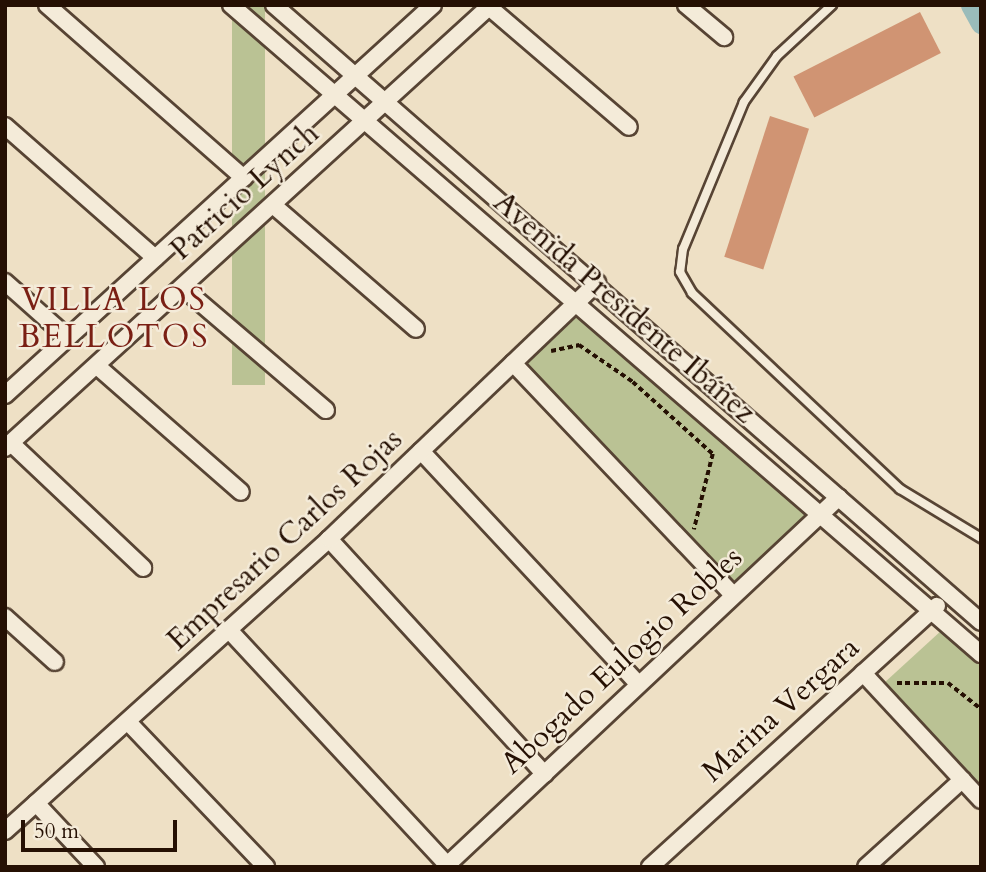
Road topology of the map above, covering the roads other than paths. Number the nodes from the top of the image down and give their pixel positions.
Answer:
1 (47, 5) edge
2 (231, 5) edge
3 (274, 5) edge
4 (433, 5) edge
5 (687, 5) edge
6 (832, 5) edge
7 (490, 6) edge
8 (724, 37) dead end
9 (355, 76) junction
10 (334, 96) junction
11 (385, 103) junction
12 (364, 122) junction
13 (5, 126) edge
14 (629, 128) dead end
15 (244, 178) junction
16 (273, 205) junction
17 (155, 258) junction
18 (5, 282) edge
19 (597, 283) junction
20 (183, 288) junction
21 (576, 303) junction
22 (416, 329) dead end
23 (68, 338) junction
24 (516, 365) junction
25 (97, 366) junction
26 (5, 395) edge
27 (326, 410) dead end
28 (8, 445) edge
29 (421, 451) junction
30 (241, 492) dead end
31 (839, 497) junction
32 (819, 514) junction
33 (981, 538) edge
34 (329, 539) junction
35 (143, 568) dead end
36 (950, 594) junction
37 (733, 595) junction
38 (931, 611) junction
39 (5, 617) edge
40 (981, 622) edge
41 (229, 630) junction
42 (981, 654) edge
43 (55, 662) dead end
44 (863, 673) junction
45 (638, 684) junction
46 (129, 723) junction
47 (544, 774) junction
48 (962, 780) junction
49 (981, 800) edge
50 (36, 803) junction
51 (5, 831) edge
52 (446, 866) edge
53 (96, 867) edge
54 (266, 867) edge
55 (650, 867) edge
56 (866, 867) edge

1 - 15 street
2 - 10 street, Avenida Presidente Ibáñez
3 - 9 street, Avenida Presidente Ibáñez
4 - 9 street, Patricio Lynch
5 - 8 street
6 - 33 lane
7 - 11 street, Patricio Lynch
7 - 14 street
9 - 10 street, Patricio Lynch
9 - 11 street, Avenida Presidente Ibáñez
10 - 12 street, Avenida Presidente Ibáñez
10 - 15 street, Patricio Lynch
11 - 12 street, Patricio Lynch
11 - 19 street, Avenida Presidente Ibáñez
12 - 16 street, Patricio Lynch
12 - 21 street, Avenida Presidente Ibáñez
13 - 17 street
15 - 17 street, Patricio Lynch
16 - 20 street, Patricio Lynch
16 - 22 street
17 - 23 street, Patricio Lynch
18 - 23 street
19 - 21 street, Empresario Carlos Rojas
19 - 31 street, Avenida Presidente Ibáñez
20 - 25 street, Patricio Lynch
20 - 27 street
21 - 24 street, Empresario Carlos Rojas
21 - 32 street, Avenida Presidente Ibáñez
23 - 26 street, Patricio Lynch
24 - 29 street, Empresario Carlos Rojas
24 - 37 street
25 - 28 street, Patricio Lynch
25 - 30 street
28 - 35 street
29 - 34 street, Empresario Carlos Rojas
29 - 45 street
31 - 32 street, Abogado Eulogio Robles
31 - 36 street, Avenida Presidente Ibáñez
32 - 37 street, Abogado Eulogio Robles
32 - 38 street, Avenida Presidente Ibáñez
34 - 41 street, Empresario Carlos Rojas
34 - 47 street
36 - 38 street, Marina Vergara
36 - 40 street, Avenida Presidente Ibáñez
37 - 45 street, Abogado Eulogio Robles
38 - 42 street, Avenida Presidente Ibáñez
38 - 44 street, Marina Vergara
39 - 43 street
41 - 46 street, Empresario Carlos Rojas
41 - 52 street
44 - 48 street
44 - 55 street, Marina Vergara
45 - 47 street, Abogado Eulogio Robles
46 - 50 street, Empresario Carlos Rojas
46 - 54 street
47 - 52 street, Abogado Eulogio Robles
48 - 49 street
48 - 56 street
50 - 51 street, Empresario Carlos Rojas
50 - 53 street

